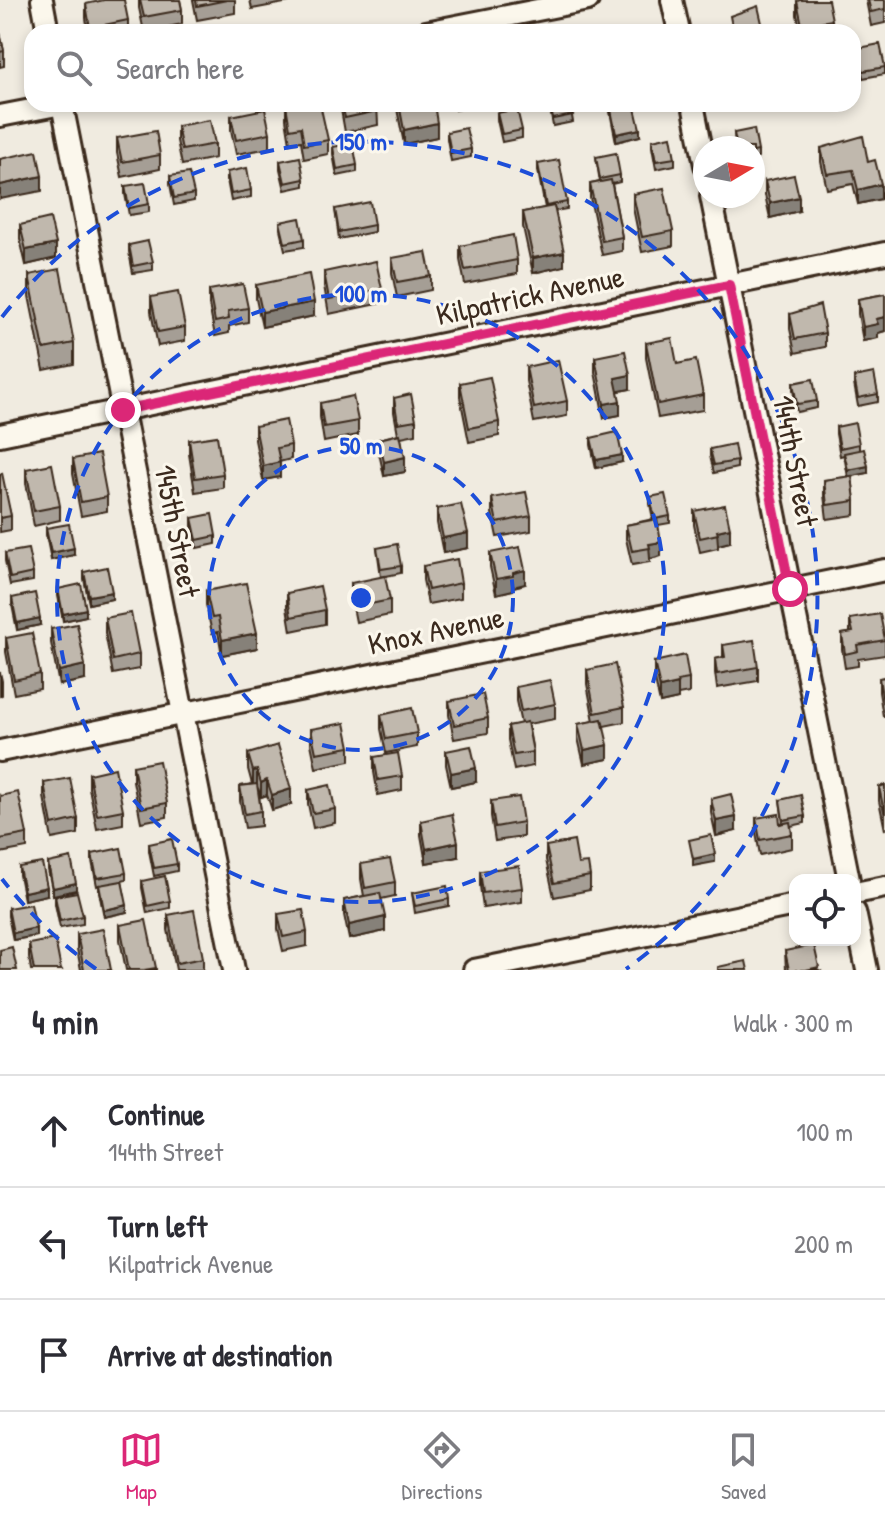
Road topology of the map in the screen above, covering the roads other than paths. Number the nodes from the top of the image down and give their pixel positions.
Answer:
1 (42, 0) edge
2 (588, 0) edge
3 (672, 0) edge
4 (46, 24) edge
5 (466, 24) edge
6 (677, 24) edge
7 (24, 111) edge
8 (64, 112) edge
9 (695, 112) edge
10 (0, 116) edge
11 (699, 136) edge
12 (713, 208) edge
13 (885, 253) edge
14 (729, 285) junction
15 (123, 410) junction
16 (0, 435) edge
17 (885, 570) edge
18 (790, 589) junction
19 (183, 714) junction
20 (0, 751) edge
21 (848, 874) edge
22 (885, 887) edge
23 (861, 892) edge
24 (789, 906) edge
25 (861, 941) edge
26 (234, 970) edge
27 (474, 970) edge
28 (867, 970) edge

1 - 4 street
2 - 5 street
3 - 6 street
7 - 10 street
8 - 15 street, 145th Street
9 - 11 street
12 - 14 street, 144th Street
13 - 14 street, Kilpatrick Avenue
14 - 15 street, Kilpatrick Avenue
14 - 18 street, 144th Street
15 - 16 street, Kilpatrick Avenue
15 - 19 street, 145th Street
17 - 18 street, Knox Avenue
18 - 19 street, Knox Avenue
18 - 21 street, 144th Street
19 - 20 street, Knox Avenue
19 - 26 street, 145th Street
22 - 23 street
24 - 27 street
25 - 28 street

